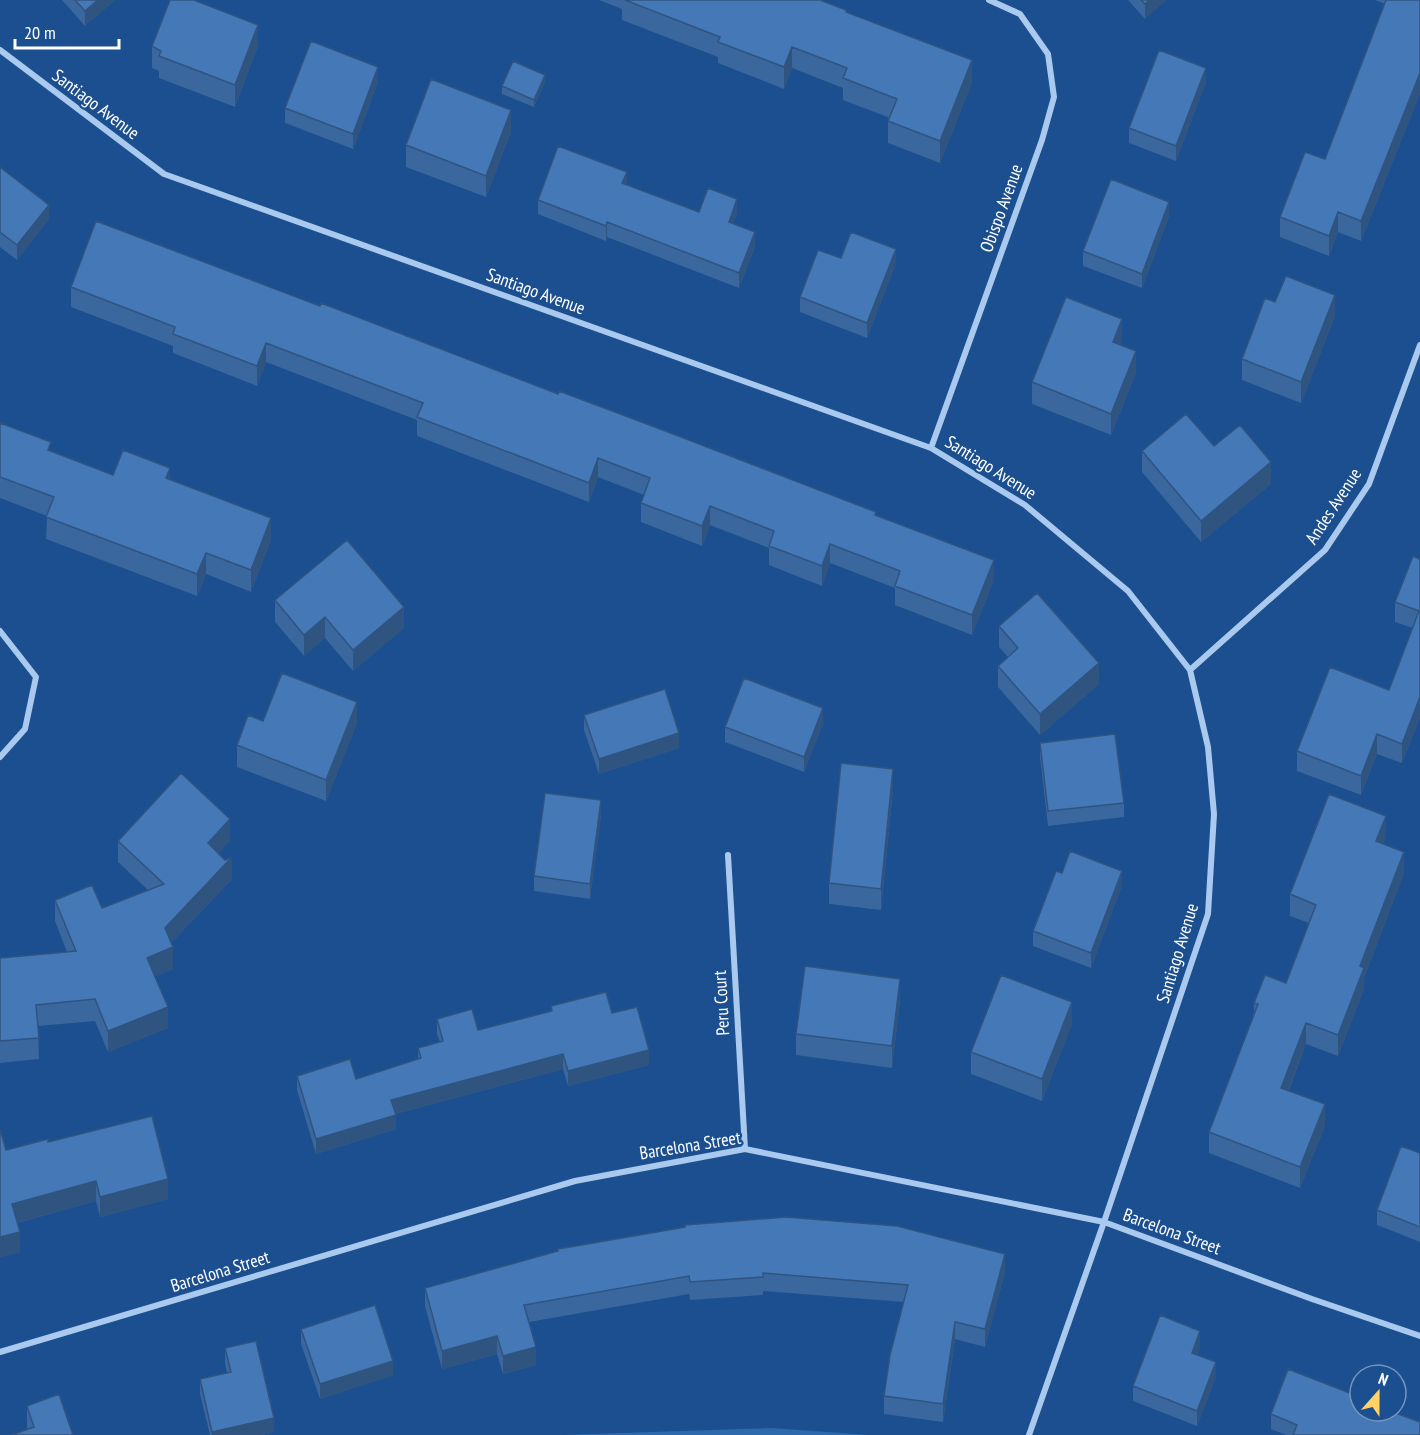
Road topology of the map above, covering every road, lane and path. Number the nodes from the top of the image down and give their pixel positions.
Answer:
1 (989, 0) edge
2 (0, 50) edge
3 (1420, 345) edge
4 (931, 448) junction
5 (0, 631) edge
6 (1190, 670) junction
7 (0, 757) edge
8 (728, 855) dead end
9 (745, 1149) junction
10 (1104, 1222) junction
11 (1420, 1336) edge
12 (0, 1352) edge
13 (1029, 1435) edge

1 - 4 street, Obispo Avenue
2 - 4 street, Santiago Avenue
3 - 6 street, Andes Avenue
4 - 6 street, Santiago Avenue
5 - 7 street
6 - 10 street, Santiago Avenue
8 - 9 street, Peru Court
9 - 10 street, Barcelona Street
9 - 12 street, Barcelona Street
10 - 11 street, Barcelona Street
10 - 13 street, Santiago Avenue

